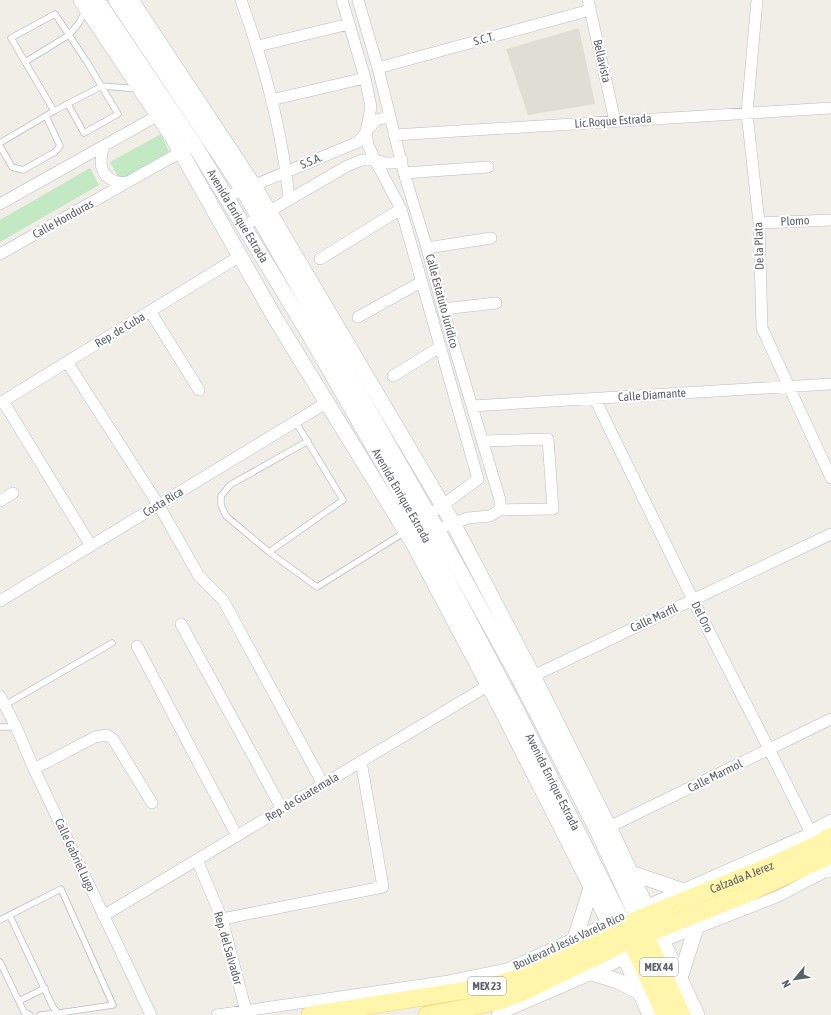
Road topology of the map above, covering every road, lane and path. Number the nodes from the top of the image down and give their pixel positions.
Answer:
1 (116, 0) edge
2 (131, 0) edge
3 (241, 0) edge
4 (342, 0) edge
5 (358, 0) edge
6 (757, 0) edge
7 (88, 3) edge
8 (589, 5) edge
9 (349, 24) junction
10 (69, 35) junction
11 (258, 46) junction
12 (25, 62) junction
13 (378, 68) junction
14 (365, 78) junction
15 (102, 86) junction
16 (141, 89) junction
17 (272, 100) junction
18 (68, 104) junction
19 (831, 108) edge
20 (54, 111) junction
21 (164, 112) junction
22 (747, 113) junction
23 (46, 116) junction
24 (390, 117) junction
25 (615, 121) junction
26 (366, 132) junction
27 (394, 135) junction
28 (0, 143) edge
29 (194, 144) junction
30 (0, 146) edge
31 (104, 146) junction
32 (181, 152) junction
33 (374, 160) junction
34 (402, 160) junction
35 (488, 167) dead end
36 (286, 171) junction
37 (404, 173) junction
38 (126, 183) junction
39 (248, 188) junction
40 (226, 197) junction
41 (289, 200) junction
42 (0, 204) edge
43 (401, 209) junction
44 (264, 214) junction
45 (831, 220) edge
46 (759, 223) junction
47 (244, 226) junction
48 (491, 238) dead end
49 (427, 248) junction
50 (0, 254) edge
51 (240, 256) junction
52 (320, 259) dead end
53 (421, 282) junction
54 (496, 303) dead end
55 (443, 309) junction
56 (150, 311) junction
57 (358, 317) dead end
58 (440, 347) junction
59 (67, 362) junction
60 (393, 376) dead end
61 (831, 384) edge
62 (789, 387) junction
63 (199, 390) dead end
64 (595, 399) junction
65 (1, 402) edge
66 (326, 403) junction
67 (472, 406) junction
68 (295, 421) junction
69 (308, 441) junction
70 (482, 441) junction
71 (493, 477) junction
72 (831, 478) edge
73 (478, 479) junction
74 (13, 493) dead end
75 (0, 501) edge
76 (158, 504) junction
77 (442, 505) junction
78 (500, 510) junction
79 (453, 523) junction
80 (421, 529) junction
81 (831, 534) edge
82 (90, 546) junction
83 (269, 552) junction
84 (486, 586) junction
85 (473, 593) junction
86 (692, 600) junction
87 (0, 601) edge
88 (181, 624) dead end
89 (112, 643) dead end
90 (137, 646) dead end
91 (527, 679) junction
92 (494, 682) junction
93 (3, 705) edge
94 (831, 719) edge
95 (0, 727) edge
96 (16, 727) junction
97 (770, 749) junction
98 (362, 761) junction
99 (34, 769) junction
100 (548, 772) junction
101 (323, 784) junction
102 (152, 803) dead end
103 (282, 809) junction
104 (831, 822) edge
105 (559, 823) junction
106 (604, 830) junction
107 (811, 834) junction
108 (237, 836) junction
109 (831, 836) edge
110 (197, 860) junction
111 (831, 866) edge
112 (631, 873) junction
113 (591, 888) junction
114 (681, 890) junction
115 (10, 916) junction
116 (104, 916) junction
117 (222, 919) junction
118 (0, 920) edge
119 (696, 928) junction
120 (635, 931) junction
121 (575, 939) junction
122 (0, 962) edge
123 (592, 973) junction
124 (680, 978) junction
125 (450, 981) junction
126 (45, 988) junction
127 (639, 992) junction
128 (434, 995) junction
129 (19, 1001) junction
130 (53, 1007) junction
131 (246, 1013) edge
132 (60, 1014) edge
133 (437, 1014) edge
134 (30, 1015) edge
135 (40, 1015) edge
136 (49, 1015) edge
137 (150, 1015) edge
138 (217, 1015) edge
139 (310, 1015) edge
140 (497, 1015) edge
141 (650, 1015) edge
142 (665, 1015) edge
143 (682, 1015) edge
144 (697, 1015) edge

1 - 39 main road, Avenida Enrique Estrada / MEX 44
2 - 39 main road
3 - 11 street
4 - 9 street, Calle Estatuto Jurídico
5 - 13 street, Calle Estatuto Jurídico
6 - 22 street, De la Plata
7 - 10 lane
7 - 16 main road
7 - 21 main road, Avenida Enrique Estrada / MEX 44
8 - 13 street, S.C.T.
8 - 25 street, Bellavista
9 - 11 street
9 - 14 street, Calle Estatuto Jurídico
10 - 12 lane
10 - 12 lane
10 - 15 lane
11 - 17 street
12 - 20 lane
13 - 24 street, Calle Estatuto Jurídico
14 - 17 street
14 - 26 street, Calle Estatuto Jurídico
15 - 16 lane
15 - 18 lane
15 - 18 lane
16 - 21 main road
17 - 36 street
18 - 20 lane
19 - 22 street, Lic.Roque Estrada
20 - 23 lane
21 - 29 main road, Avenida Enrique Estrada / MEX 44
21 - 31 street
21 - 32 main road
22 - 25 street, Lic.Roque Estrada
22 - 46 street, De la Plata
23 - 28 lane
23 - 30 lane
24 - 26 street, S.S.A.
24 - 27 street, Calle Estatuto Jurídico
25 - 27 street, Lic.Roque Estrada
26 - 33 street, Calle Estatuto Jurídico
26 - 36 street, S.S.A.
27 - 34 street, Calle Estatuto Jurídico
29 - 32 street, Calle Honduras
29 - 40 main road, Avenida Enrique Estrada / MEX 44
31 - 38 street
31 - 42 street
32 - 38 street, Calle Honduras
32 - 51 main road
33 - 34 street, S.S.A.
33 - 41 street, S.S.A.
33 - 43 street, Calle Estatuto Jurídico
34 - 37 street, Calle Estatuto Jurídico
35 - 37 street
36 - 39 street, S.S.A.
36 - 41 street
37 - 49 street, Calle Estatuto Jurídico
38 - 50 street, Calle Honduras
39 - 40 street, S.S.A.
39 - 44 main road, Avenida Enrique Estrada / MEX 44
40 - 47 main road, Avenida Enrique Estrada / MEX 44
41 - 44 street, S.S.A.
43 - 52 street
43 - 53 street, Calle Estatuto Jurídico
44 - 47 street, S.S.A.
44 - 77 main road
44 - 80 main road, Avenida Enrique Estrada / MEX 44
45 - 46 street, Plomo
46 - 62 street, De la Plata
47 - 80 main road, Avenida Enrique Estrada / MEX 44
48 - 49 street
49 - 55 street, Calle Estatuto Jurídico
51 - 56 street, Rep. de Cuba
51 - 66 main road
53 - 57 street
53 - 58 street, Calle Estatuto Jurídico
54 - 55 street
55 - 67 street, Calle Estatuto Jurídico
56 - 59 street, Rep. de Cuba
56 - 63 street
58 - 60 street
58 - 73 street, Calle Estatuto Jurídico
59 - 65 street, Rep. de Cuba
59 - 76 street
61 - 62 street, Calle Diamante
62 - 64 street, Calle Diamante
62 - 72 street, De la Plata
64 - 67 street, Calle Diamante
64 - 86 street, Del Oro
65 - 82 street
66 - 68 street, Costa Rica
66 - 80 main road
67 - 70 street, Calle Estatuto Jurídico
68 - 69 lane
68 - 76 street, Costa Rica
69 - 83 lane
69 - 83 lane
70 - 71 street, Calle Estatuto Jurídico
70 - 78 street
71 - 73 street
71 - 78 street, Calle Estatuto Jurídico
73 - 77 street
74 - 75 street
76 - 82 street, Costa Rica
76 - 101 street
77 - 79 main road
77 - 80 street
78 - 79 street
79 - 80 street
79 - 84 main road
80 - 83 lane
80 - 85 main road, Avenida Enrique Estrada / MEX 44
80 - 92 main road, Avenida Enrique Estrada / MEX 44
81 - 86 street, Calle Marfil
82 - 87 street, Costa Rica
84 - 85 main road
84 - 91 main road
85 - 91 main road, Avenida Enrique Estrada / MEX 44
86 - 91 street, Calle Marfil
86 - 97 street, Del Oro
88 - 103 street
89 - 93 lane
90 - 108 street
91 - 106 main road, Avenida Enrique Estrada / MEX 44
92 - 98 street, Rep. de Guatemala
92 - 100 main road, Avenida Enrique Estrada / MEX 44
92 - 105 main road
93 - 96 street, Calle Gabriel Lugo
94 - 97 street, Calle Marmol
95 - 96 lane
96 - 99 street, Calle Gabriel Lugo
97 - 106 street, Calle Marmol
97 - 107 street, Del Oro
98 - 101 street, Rep. de Guatemala
98 - 117 street
99 - 102 street
99 - 116 street, Calle Gabriel Lugo
100 - 105 main road
100 - 120 main road, Avenida Enrique Estrada / MEX 44
101 - 103 street, Rep. de Guatemala
103 - 108 street, Rep. de Guatemala
104 - 107 main road
105 - 113 main road
106 - 112 main road
106 - 120 main road, Avenida Enrique Estrada / MEX 44
107 - 114 street, Boulevard Jesús Varela Rico
108 - 110 street, Rep. de Guatemala
109 - 120 main road, Calzada A Jerez / MEX 23
110 - 116 street, Rep. de Guatemala
110 - 117 street, Rep. del Salvador
111 - 119 street, Boulevard Jesús Varela Rico
111 - 120 main road, Calzada A Jerez / MEX 23
112 - 114 main road
112 - 120 main road
113 - 120 main road
113 - 121 main road
114 - 120 street, Boulevard Jesús Varela Rico
115 - 118 lane
115 - 126 lane
115 - 132 lane
116 - 137 street, Calle Gabriel Lugo
117 - 131 street, Rep. del Salvador
119 - 120 street, Boulevard Jesús Varela Rico
119 - 124 main road
120 - 121 street, Boulevard Jesús Varela Rico
120 - 123 street, Boulevard Jesús Varela Rico
120 - 124 main road
120 - 127 main road
120 - 128 main road, Boulevard Jesús Varela Rico / MEX 23
120 - 133 main road, Boulevard Jesús Varela Rico / MEX 23
120 - 142 main road, Avenida Enrique Estrada / MEX 44
120 - 143 main road, Avenida Enrique Estrada / MEX 44
121 - 125 street, Boulevard Jesús Varela Rico
122 - 129 lane
123 - 127 main road
123 - 140 street, Boulevard Jesús Varela Rico
124 - 144 main road
125 - 128 main road
125 - 131 street, Boulevard Jesús Varela Rico
126 - 129 lane
126 - 130 lane
127 - 141 main road
128 - 139 main road, Boulevard Jesús Varela Rico / MEX 23
129 - 134 lane
130 - 132 lane
130 - 136 lane
131 - 138 street, Boulevard Jesús Varela Rico
132 - 136 lane
135 - 136 lane

